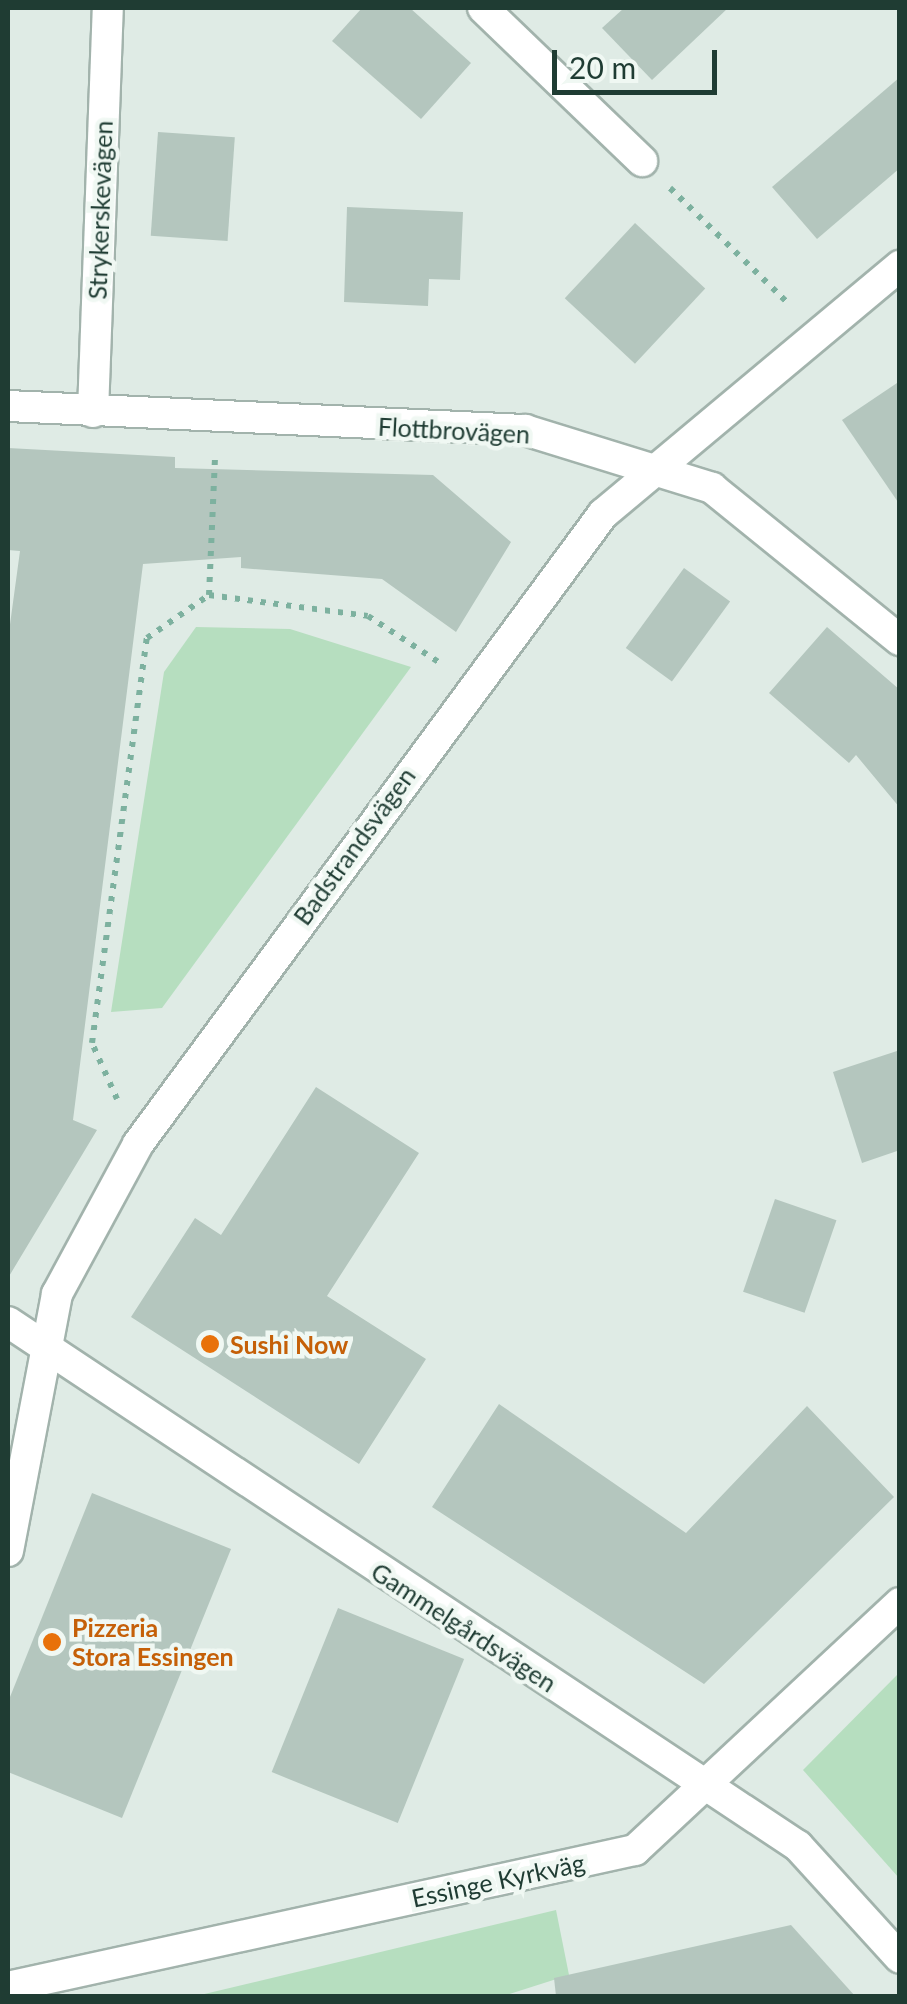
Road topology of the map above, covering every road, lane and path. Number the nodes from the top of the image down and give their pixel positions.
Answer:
1 (108, 8) edge
2 (483, 8) edge
3 (642, 160) joint
4 (900, 266) edge
5 (777, 292) dead end
6 (8, 406) edge
7 (93, 412) junction
8 (217, 422) junction
9 (654, 467) junction
10 (209, 595) junction
11 (900, 640) edge
12 (470, 684) junction
13 (138, 1144) junction
14 (8, 1322) edge
15 (48, 1346) junction
16 (8, 1551) edge
17 (900, 1602) edge
18 (699, 1782) junction
19 (900, 1958) edge
20 (8, 1987) edge

1 - 7 street, Strykerskevägen
2 - 3 street
3 - 5 path
4 - 9 street, Badstrandsvägen
6 - 7 street, Flottbrovägen
7 - 8 street, Flottbrovägen
8 - 9 street, Flottbrovägen
8 - 10 path
9 - 11 street, Flottbrovägen
9 - 12 street, Badstrandsvägen
10 - 12 path
10 - 13 path
12 - 13 street, Badstrandsvägen
13 - 15 street, Badstrandsvägen
14 - 15 street, Gammelgårdsvägen
15 - 16 street, Badstrandsvägen
15 - 18 street, Gammelgårdsvägen
17 - 18 street, Essinge Kyrkväg
18 - 19 street, Gammelgårdsvägen
18 - 20 street, Essinge Kyrkväg

